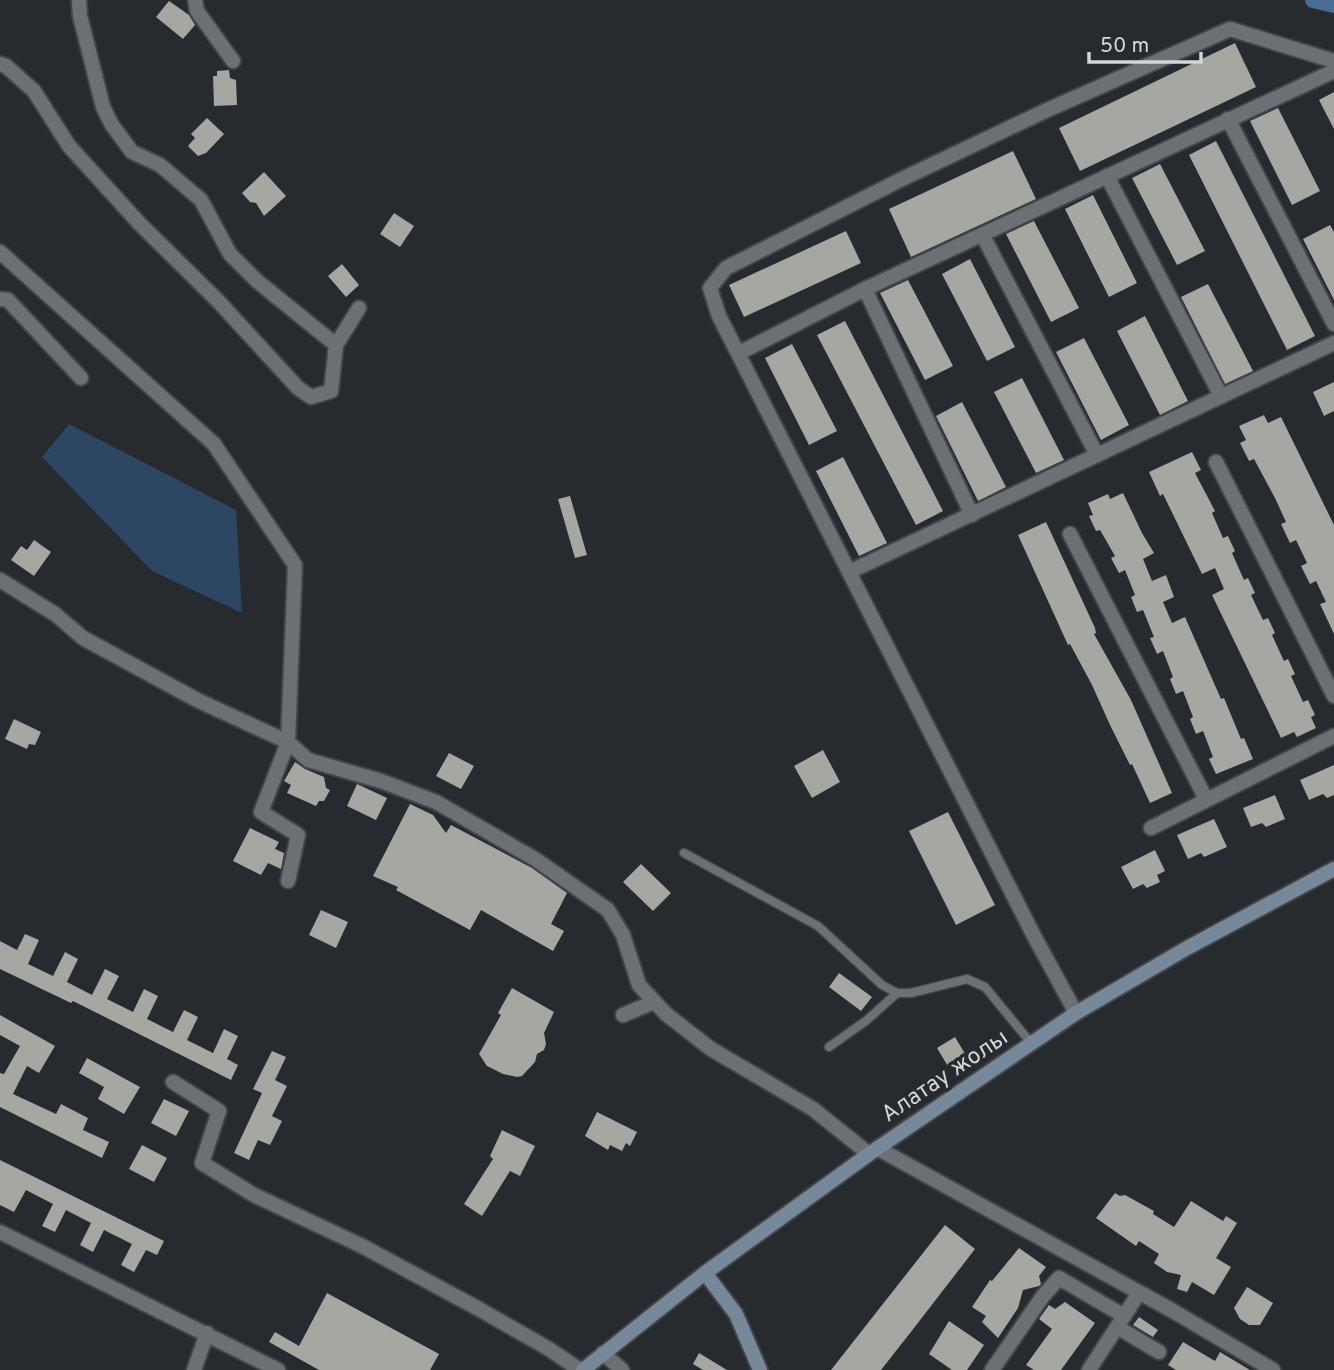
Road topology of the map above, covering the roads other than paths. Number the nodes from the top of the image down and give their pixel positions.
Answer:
1 (195, 0) edge
2 (79, 1) edge
3 (233, 61) dead end
4 (1334, 61) edge
5 (0, 64) edge
6 (1334, 71) edge
7 (1228, 119) junction
8 (1107, 176) junction
9 (983, 236) junction
10 (0, 252) edge
11 (865, 289) junction
12 (0, 299) edge
13 (359, 308) dead end
14 (1334, 324) edge
15 (1334, 343) edge
16 (336, 345) junction
17 (739, 353) junction
18 (81, 378) dead end
19 (1221, 396) junction
20 (1097, 455) junction
21 (1216, 462) dead end
22 (972, 515) junction
23 (1070, 534) dead end
24 (849, 572) junction
25 (0, 580) edge
26 (1334, 696) edge
27 (1334, 736) edge
28 (288, 741) junction
29 (1206, 799) junction
30 (1151, 828) dead end
31 (684, 853) dead end
32 (1334, 869) edge
33 (288, 881) dead end
34 (897, 993) junction
35 (654, 1002) junction
36 (1076, 1013) junction
37 (623, 1015) dead end
38 (1031, 1044) junction
39 (829, 1047) dead end
40 (173, 1082) dead end
41 (873, 1151) junction
42 (0, 1232) edge
43 (705, 1273) junction
44 (1139, 1293) junction
45 (1121, 1321) junction
46 (206, 1333) junction
47 (1159, 1352) dead end
48 (603, 1353) junction
49 (194, 1370) edge
50 (278, 1370) edge
51 (582, 1370) edge
52 (622, 1370) edge
53 (760, 1370) edge
54 (992, 1370) edge
55 (1089, 1370) edge
56 (1273, 1370) edge

1 - 3 street
2 - 16 street
4 - 17 street
5 - 16 street
6 - 7 street
7 - 8 street
7 - 14 street
8 - 9 street
8 - 19 street
9 - 11 street
9 - 20 street
10 - 28 street
11 - 17 street
11 - 22 street
12 - 18 street
13 - 16 street
15 - 19 street
17 - 24 street
19 - 20 street
20 - 22 street
21 - 26 street
22 - 24 street
23 - 29 street
24 - 36 street
25 - 28 street
27 - 29 street
28 - 33 street
28 - 35 street
29 - 30 street
31 - 34 lane
32 - 36 main road, Алатау жолы
34 - 38 lane
34 - 39 lane
35 - 37 street
35 - 41 street
36 - 38 main road, Алатау жолы
38 - 41 main road, Алатау жолы
40 - 51 street
41 - 43 main road, Алатау жолы
41 - 44 street
42 - 46 street
43 - 48 main road, Алатау жолы
43 - 53 main road
44 - 45 street
44 - 56 street
45 - 47 street
45 - 54 street
45 - 55 street
46 - 49 street
46 - 50 street
48 - 51 main road, Алатау жолы
48 - 52 street

